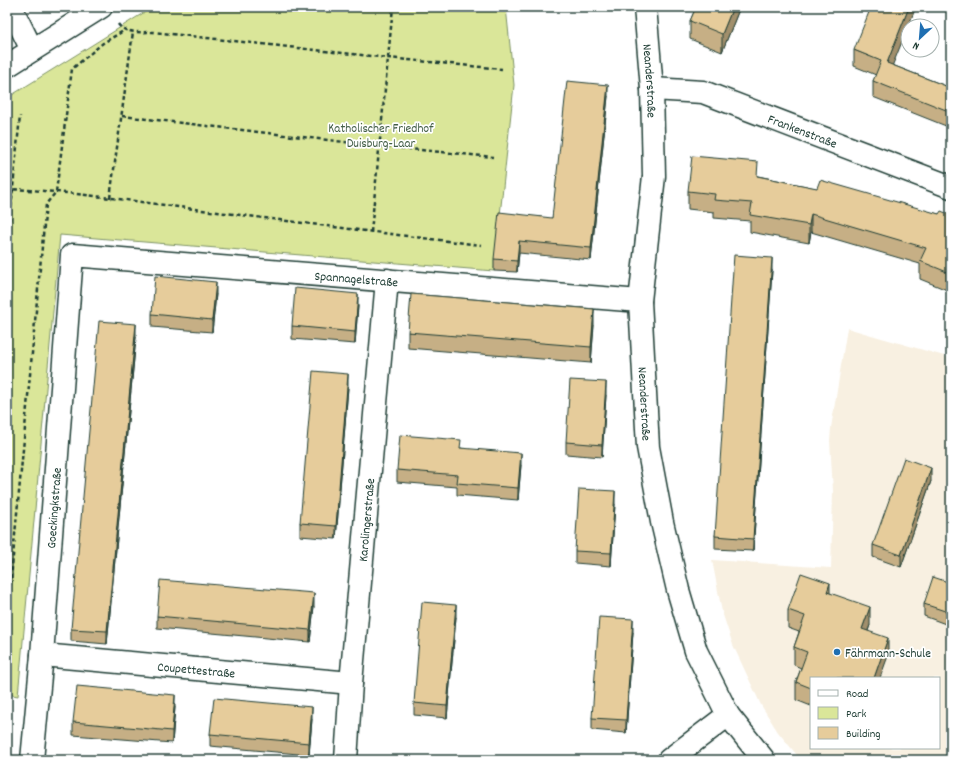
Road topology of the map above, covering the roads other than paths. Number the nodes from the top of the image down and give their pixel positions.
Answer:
1 (11, 7) edge
2 (100, 7) edge
3 (645, 7) edge
4 (32, 50) junction
5 (7, 66) edge
6 (652, 89) junction
7 (951, 187) edge
8 (72, 255) joint
9 (387, 280) junction
10 (640, 301) junction
11 (42, 655) junction
12 (351, 683) junction
13 (728, 715) junction
14 (32, 760) edge
15 (346, 760) edge
16 (669, 760) edge
17 (764, 760) edge

1 - 4 street
2 - 4 street
3 - 6 street, Neanderstraße
4 - 5 street
6 - 7 street, Frankenstraße
6 - 10 street, Neanderstraße
8 - 9 street, Spannagelstraße
8 - 11 street, Goeckingkstraße
9 - 10 street, Spannagelstraße
9 - 12 street, Karolingerstraße
10 - 13 street, Neanderstraße
11 - 12 street, Coupettestraße
11 - 14 street, Goeckingkstraße
12 - 15 street, Karolingerstraße
13 - 16 street
13 - 17 street, Neanderstraße

